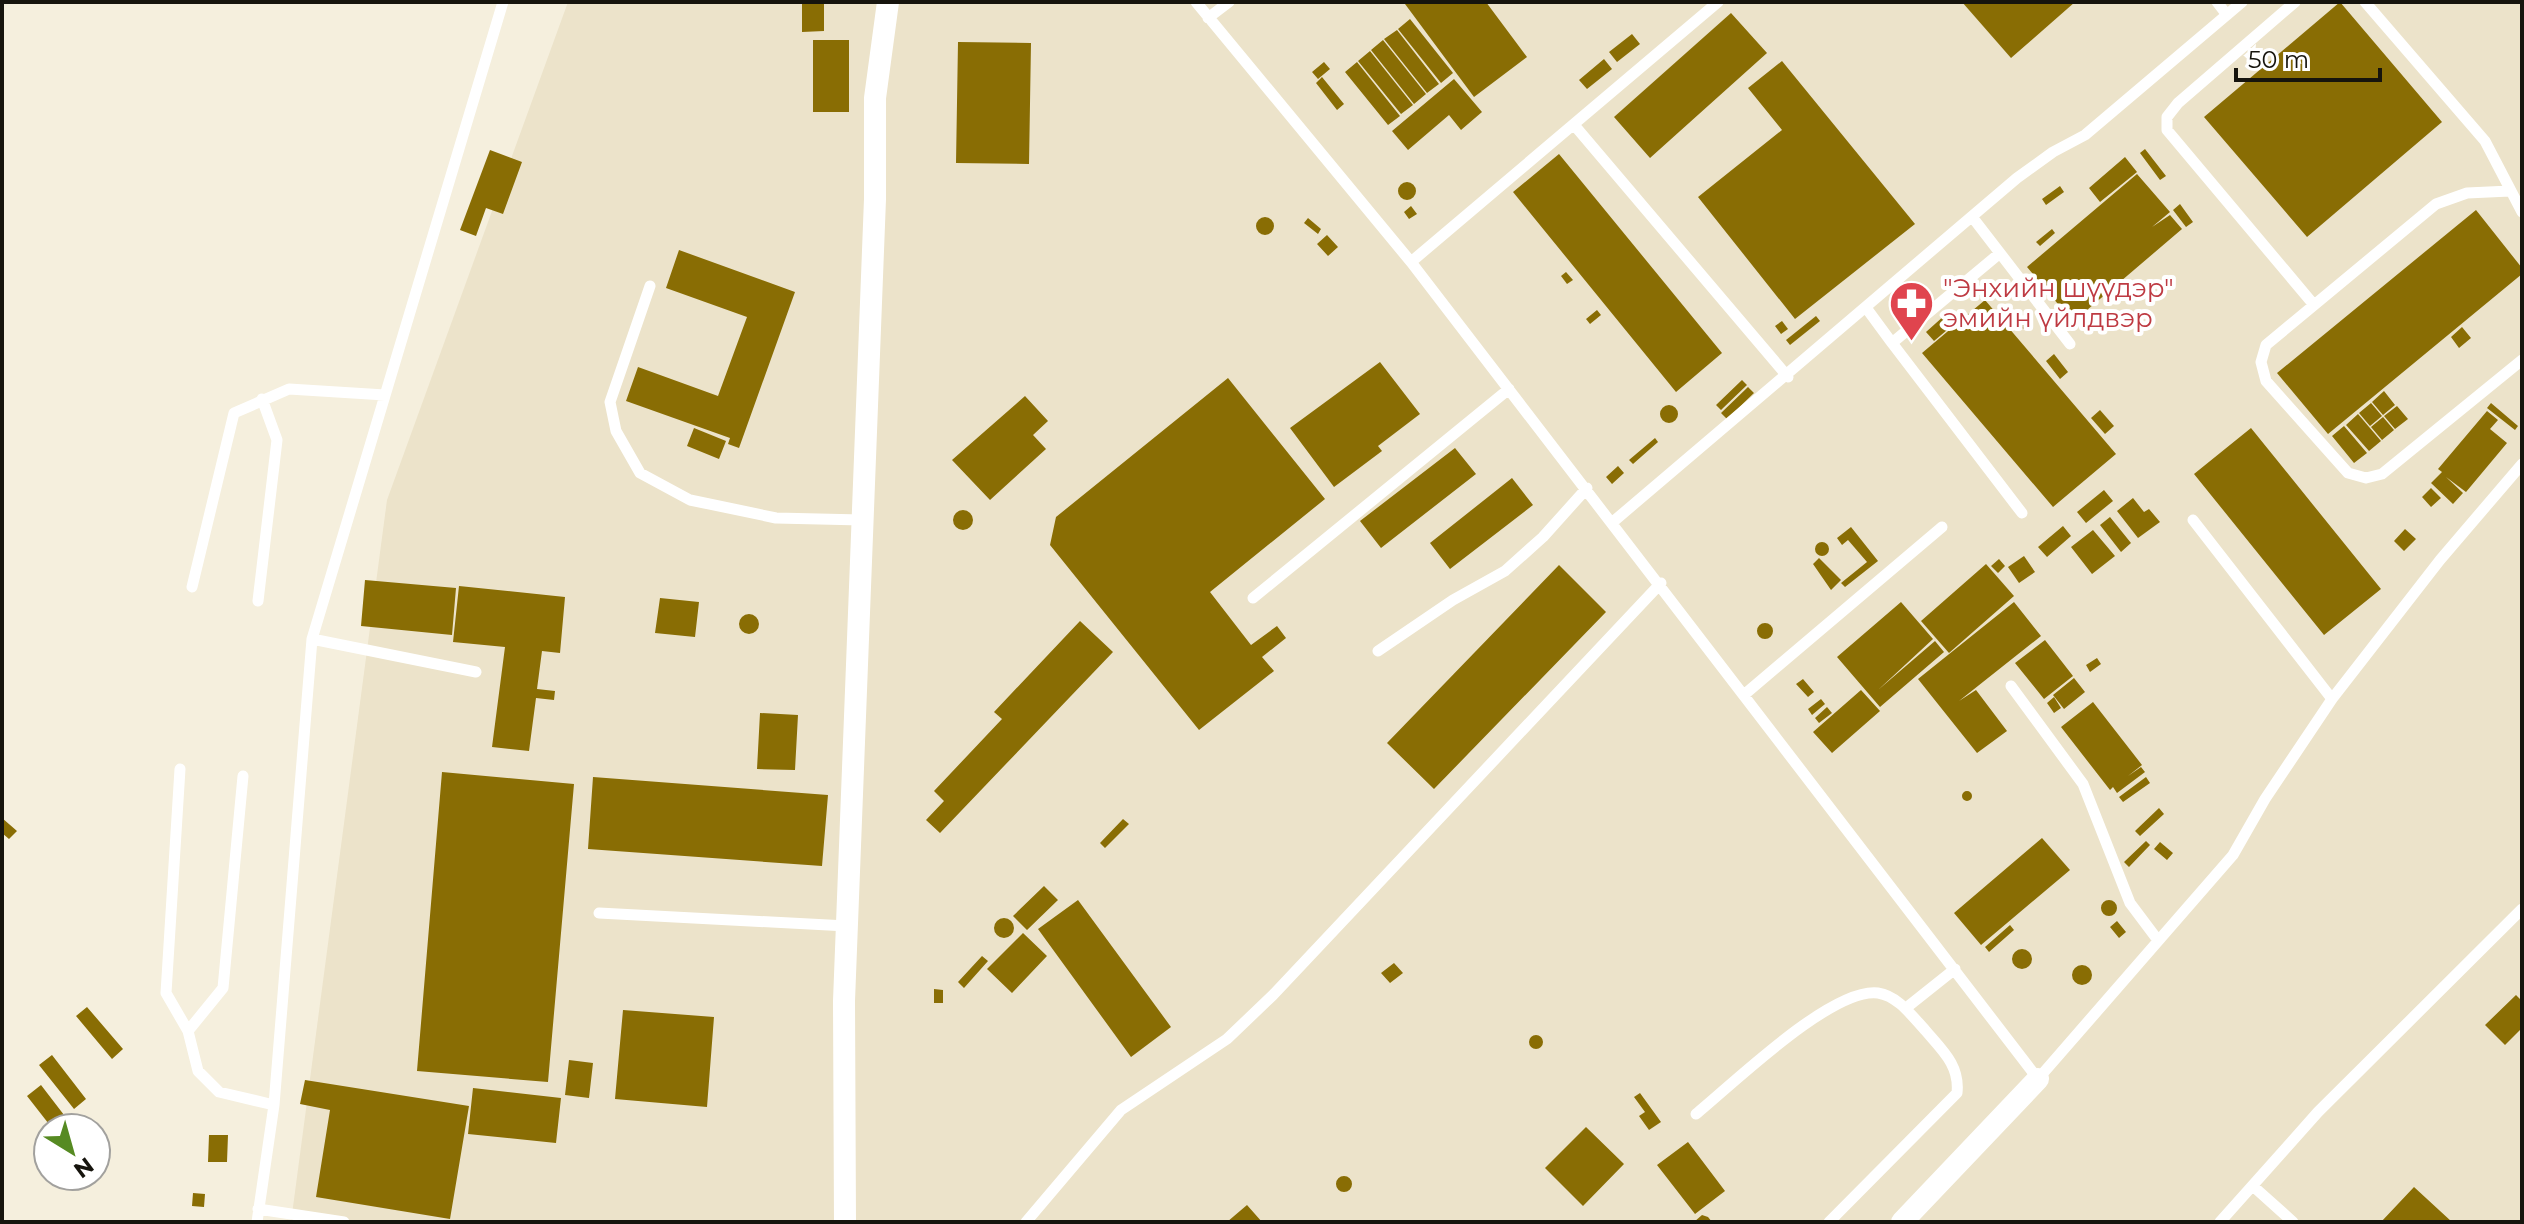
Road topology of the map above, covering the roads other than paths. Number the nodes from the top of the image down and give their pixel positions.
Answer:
1 (503, 2) edge
2 (888, 2) edge
3 (1196, 2) edge
4 (1229, 2) edge
5 (1718, 2) edge
6 (2217, 2) edge
7 (2242, 2) edge
8 (2295, 2) edge
9 (2365, 2) edge
10 (2227, 15) junction
11 (1208, 18) junction
12 (1575, 126) junction
13 (2510, 191) junction
14 (2522, 212) edge
15 (1973, 218) junction
16 (2000, 253) junction
17 (1411, 262) junction
18 (650, 286) dead end
19 (2314, 305) junction
20 (1867, 309) junction
21 (1892, 343) junction
22 (2070, 344) dead end
23 (2522, 360) edge
24 (1788, 377) junction
25 (1509, 389) junction
26 (385, 395) junction
27 (262, 399) junction
28 (2522, 464) edge
29 (1587, 488) junction
30 (2022, 513) dead end
31 (862, 520) junction
32 (2193, 520) dead end
33 (1614, 521) junction
34 (1942, 527) dead end
35 (1661, 583) junction
36 (192, 587) dead end
37 (1253, 598) dead end
38 (258, 601) dead end
39 (312, 639) junction
40 (1378, 651) dead end
41 (476, 672) dead end
42 (2011, 686) dead end
43 (1745, 694) junction
44 (2332, 699) junction
45 (180, 769) dead end
46 (243, 776) dead end
47 (2522, 909) edge
48 (599, 913) dead end
49 (848, 926) junction
50 (2157, 939) junction
51 (1955, 969) junction
52 (1906, 1008) junction
53 (188, 1031) junction
54 (2038, 1079) junction
55 (274, 1105) junction
56 (1696, 1114) dead end
57 (2254, 1187) junction
58 (258, 1209) junction
59 (257, 1222) edge
60 (344, 1222) edge
61 (845, 1222) edge
62 (1026, 1222) edge
63 (1829, 1222) edge
64 (1902, 1222) edge
65 (2220, 1222) edge
66 (2293, 1222) edge

1 - 26 lane
2 - 31 street
3 - 11 lane
4 - 11 lane
5 - 12 lane
6 - 10 lane
7 - 10 lane
8 - 19 lane
9 - 13 lane
10 - 15 lane
11 - 17 lane
12 - 17 lane
12 - 24 lane
13 - 14 lane
13 - 19 lane
15 - 16 lane
15 - 20 lane
16 - 21 lane
16 - 22 lane
17 - 25 lane
18 - 31 lane
19 - 23 lane
20 - 21 lane
20 - 24 lane
21 - 30 lane
24 - 33 lane
25 - 29 lane
25 - 37 lane
26 - 27 lane
26 - 39 lane
27 - 36 lane
27 - 38 lane
28 - 44 lane
29 - 33 lane
29 - 40 lane
31 - 49 street
32 - 44 lane
33 - 35 lane
34 - 43 lane
35 - 43 lane
35 - 62 lane
39 - 41 lane
39 - 55 lane
42 - 50 lane
43 - 51 lane
44 - 50 lane
45 - 53 lane
46 - 53 lane
47 - 57 lane
48 - 49 lane
49 - 61 street
50 - 54 lane
51 - 52 lane
51 - 54 lane
52 - 56 lane
52 - 63 lane
53 - 55 lane
54 - 64 street
55 - 58 lane
57 - 65 lane
57 - 66 lane
58 - 59 lane
58 - 60 lane

